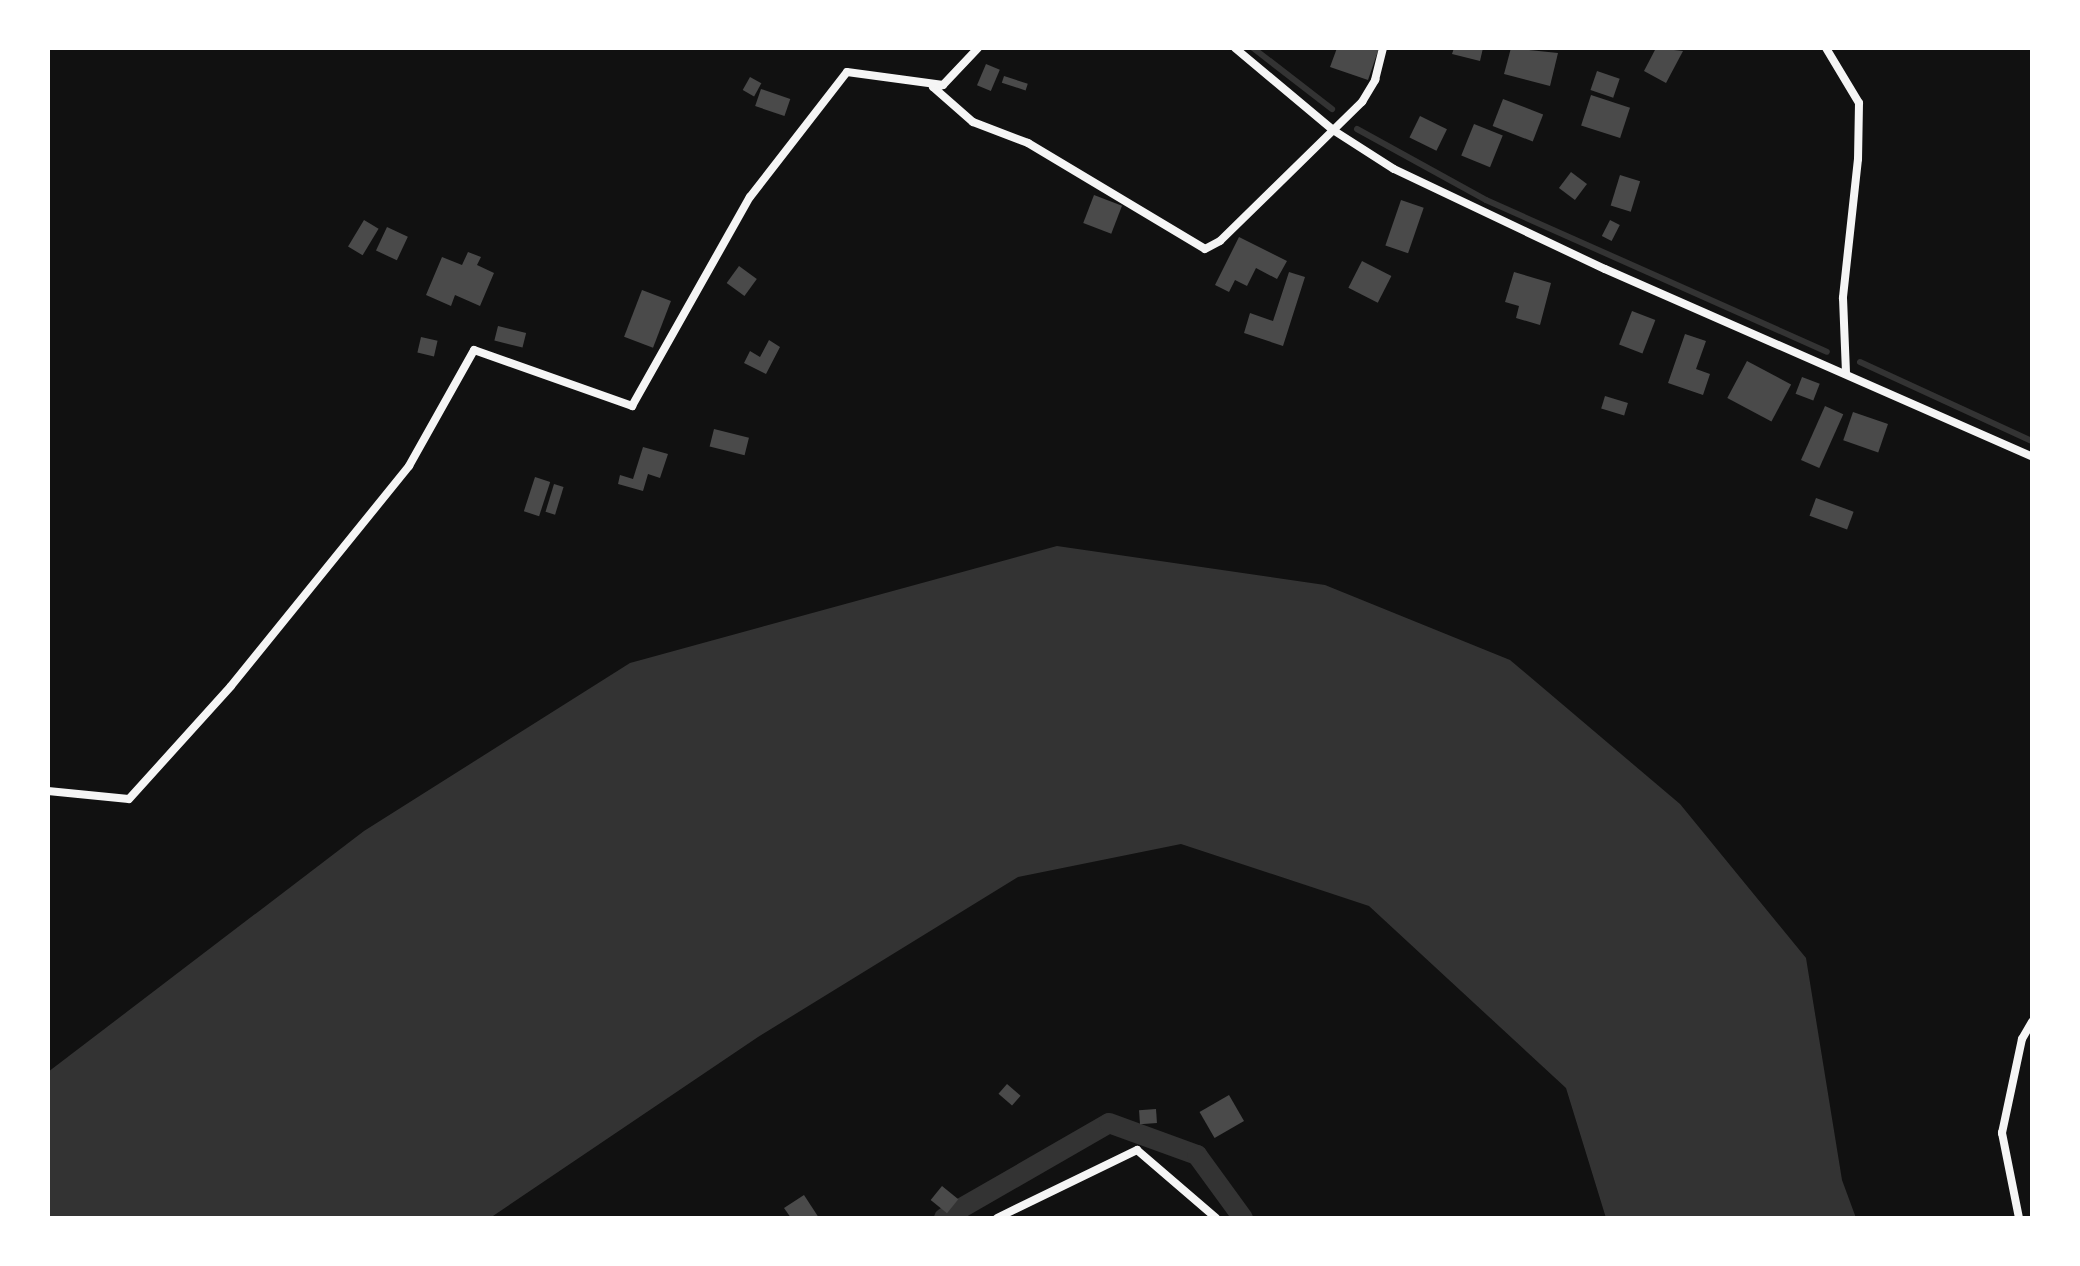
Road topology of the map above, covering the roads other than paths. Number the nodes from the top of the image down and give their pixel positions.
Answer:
1 (978, 48) edge
2 (1235, 48) edge
3 (1383, 48) edge
4 (1826, 48) edge
5 (943, 85) junction
6 (1333, 130) junction
7 (1846, 374) junction
8 (2032, 456) edge
9 (48, 791) edge
10 (2032, 1022) edge
11 (997, 1218) edge
12 (1216, 1218) edge
13 (2019, 1218) edge

1 - 5 street
2 - 6 street
3 - 6 street
4 - 7 street
5 - 6 street
5 - 9 street
6 - 7 street
7 - 8 street
10 - 13 street
11 - 12 street

